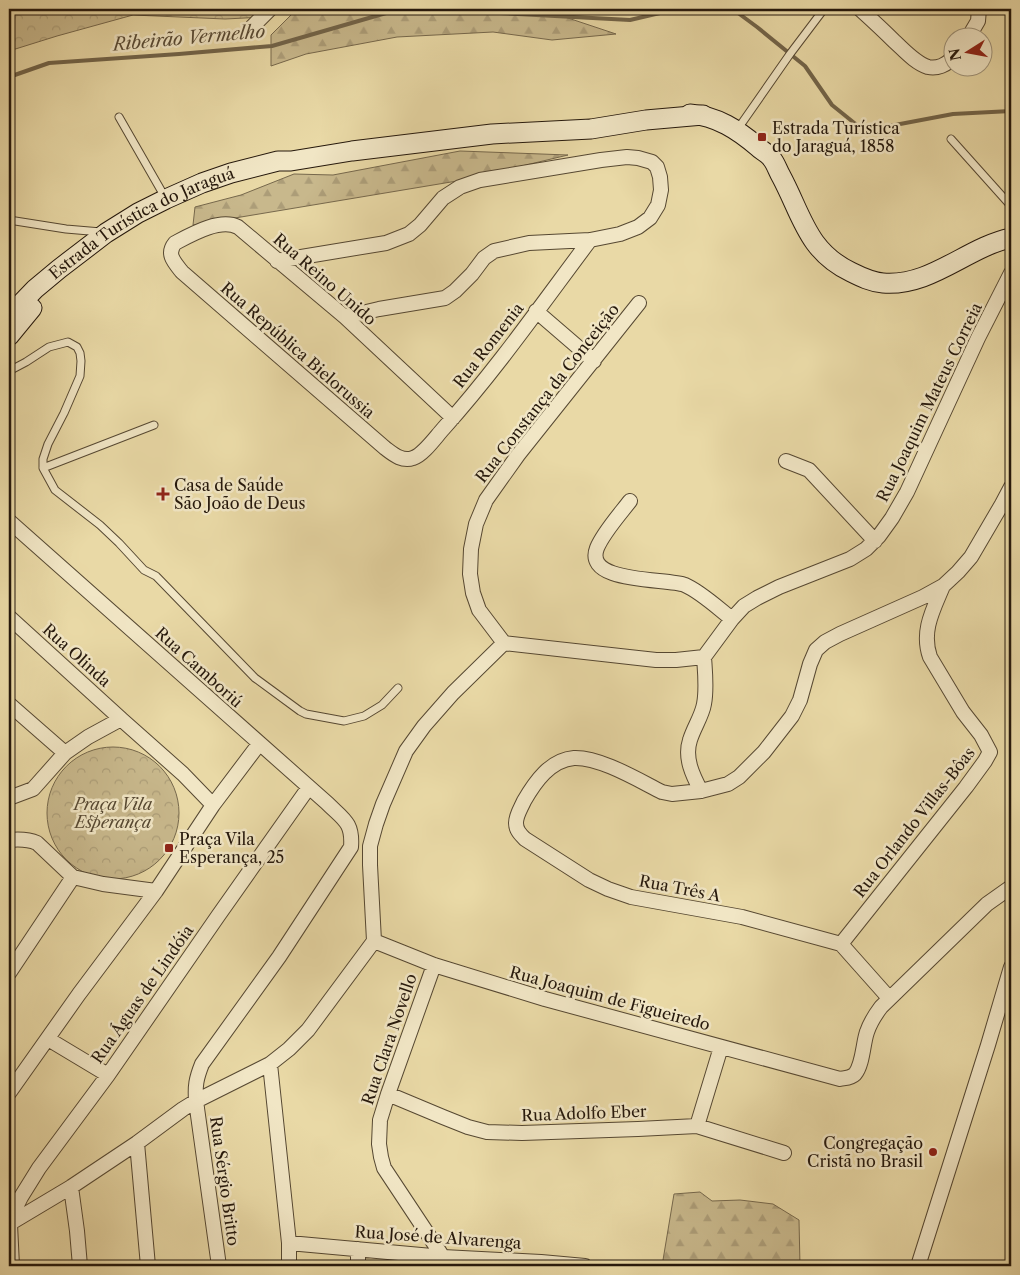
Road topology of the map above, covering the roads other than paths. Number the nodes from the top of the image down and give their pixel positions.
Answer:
1 (270, 9) edge
2 (824, 9) edge
3 (860, 9) edge
4 (979, 9) edge
5 (252, 27) dead end
6 (974, 28) edge
7 (942, 65) edge
8 (119, 117) dead end
9 (737, 130) junction
10 (951, 139) dead end
11 (291, 161) junction
12 (166, 199) junction
13 (1011, 206) edge
14 (9, 220) edge
15 (106, 233) junction
16 (1011, 238) edge
17 (590, 240) junction
18 (173, 261) joint
19 (277, 261) junction
20 (1011, 273) edge
21 (639, 303) dead end
22 (536, 311) junction
23 (9, 316) edge
24 (345, 317) junction
25 (9, 336) edge
26 (594, 361) junction
27 (9, 371) edge
28 (453, 418) junction
29 (154, 425) dead end
30 (404, 459) joint
31 (786, 461) dead end
32 (43, 468) junction
33 (1011, 487) edge
34 (630, 500) dead end
35 (9, 521) edge
36 (875, 541) junction
37 (943, 586) junction
38 (9, 616) edge
39 (732, 619) junction
40 (504, 643) junction
41 (704, 657) junction
42 (398, 688) dead end
43 (9, 704) edge
44 (121, 718) junction
45 (259, 744) junction
46 (65, 753) junction
47 (309, 787) junction
48 (701, 792) junction
49 (9, 798) edge
50 (213, 805) junction
51 (13, 840) edge
52 (9, 852) edge
53 (73, 877) junction
54 (1011, 887) edge
55 (156, 891) junction
56 (374, 941) junction
57 (841, 944) junction
58 (434, 965) junction
59 (1011, 966) edge
60 (9, 973) edge
61 (888, 998) junction
62 (48, 1039) junction
63 (721, 1046) junction
64 (270, 1064) junction
65 (108, 1075) junction
66 (9, 1094) edge
67 (388, 1094) junction
68 (196, 1101) junction
69 (697, 1126) junction
70 (137, 1143) junction
71 (784, 1153) dead end
72 (70, 1187) junction
73 (9, 1224) edge
74 (289, 1243) junction
75 (358, 1249) junction
76 (443, 1257) junction
77 (920, 1264) edge
78 (12, 1266) edge
79 (80, 1266) edge
80 (148, 1266) edge
81 (219, 1266) edge
82 (289, 1266) edge
83 (358, 1266) edge
84 (585, 1266) edge

1 - 5 street
2 - 9 lane
3 - 7 street
4 - 6 street
8 - 12 lane
9 - 11 main road, Estrada Turística do Jaraguá
9 - 16 main road, Estrada Turística do Jaraguá
10 - 13 lane
11 - 12 main road, Estrada Turística do Jaraguá
11 - 25 main road, Estrada Turística do Jaraguá
12 - 15 main road, Estrada Turística do Jaraguá
14 - 15 lane
15 - 23 main road, Estrada Turística do Jaraguá
17 - 19 street
17 - 22 street, Rua Romenia
17 - 24 street
18 - 19 street, Rua Reino Unido
18 - 30 street, Rua República Bielorussia
19 - 24 street, Rua Reino Unido
20 - 36 street, Rua Joaquim Mateus Correia
21 - 26 street, Rua Constança da Conceição
22 - 26 street
22 - 28 street, Rua Romenia
24 - 28 street, Rua Reino Unido
26 - 40 street, Rua Constança da Conceição
27 - 32 lane
28 - 30 street, Rua Romenia
29 - 32 lane
31 - 36 street
32 - 42 lane
33 - 37 street
34 - 39 street
35 - 45 street, Rua Camboriú
36 - 39 street, Rua Joaquim Mateus Correia
37 - 48 street
37 - 57 street, Rua Orlando Villas-Bôas
38 - 44 street, Rua Olinda
39 - 41 street, Rua Joaquim Mateus Correia
40 - 41 street
40 - 56 street
41 - 48 street
43 - 46 street
44 - 46 street
44 - 50 street, Rua Olinda
45 - 47 street, Rua Camboriú
45 - 50 street
46 - 49 street
47 - 65 street, Rua Águas de Lindóia
47 - 68 street, Rua Camboriú
48 - 57 street, Rua Três A
50 - 55 street
51 - 52 street
51 - 53 street
53 - 55 street
53 - 60 street
54 - 61 street
55 - 62 street
56 - 58 street, Rua Joaquim de Figueiredo
56 - 64 street
57 - 61 street
58 - 63 street, Rua Joaquim de Figueiredo
58 - 67 street, Rua Clara Novello
59 - 77 street
61 - 63 street, Rua Joaquim de Figueiredo
62 - 65 street
62 - 66 street
63 - 69 street
64 - 68 street
64 - 74 street
65 - 73 street, Rua Águas de Lindóia
67 - 69 street, Rua Adolfo Eber
67 - 76 street, Rua Clara Novello
68 - 70 street
68 - 81 street, Rua Sérgio Britto
69 - 71 street, Rua Adolfo Eber
70 - 72 street
70 - 80 street
72 - 73 street
72 - 79 street
73 - 78 street
74 - 75 street, Rua José de Alvarenga
74 - 82 street
75 - 76 street, Rua José de Alvarenga
75 - 83 street
76 - 84 street, Rua José de Alvarenga

